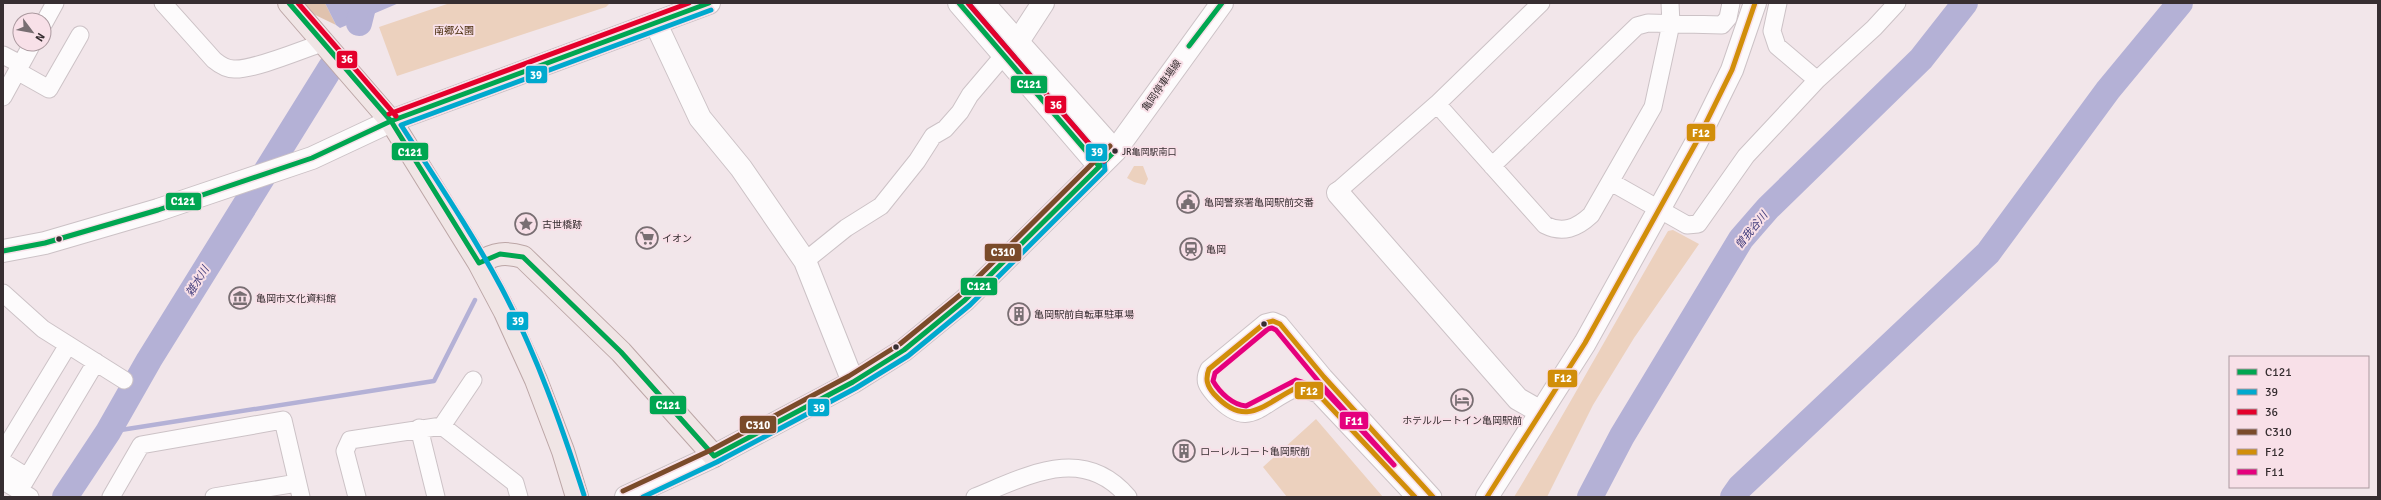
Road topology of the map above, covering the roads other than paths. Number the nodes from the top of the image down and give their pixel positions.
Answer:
1 (55, 3) edge
2 (163, 3) edge
3 (289, 3) edge
4 (709, 3) edge
5 (959, 3) edge
6 (982, 3) edge
7 (1043, 3) edge
8 (1222, 3) edge
9 (1541, 3) edge
10 (1670, 3) edge
11 (1731, 3) edge
12 (1754, 3) edge
13 (1778, 3) edge
14 (1897, 3) edge
15 (50, 12) edge
16 (656, 24) junction
17 (1671, 24) junction
18 (80, 35) dead end
19 (322, 43) junction
20 (1010, 49) junction
21 (28, 52) edge
22 (3, 55) edge
23 (19, 68) junction
24 (1817, 80) junction
25 (3, 97) edge
26 (1437, 104) junction
27 (391, 121) junction
28 (1114, 151) junction
29 (1099, 166) junction
30 (1492, 166) junction
31 (1610, 182) junction
32 (1338, 194) joint
33 (1660, 209) junction
34 (3, 251) edge
35 (805, 261) junction
36 (479, 263) junction
37 (3, 293) edge
38 (68, 345) junction
39 (96, 362) junction
40 (124, 380) dead end
41 (473, 380) dead end
42 (853, 382) junction
43 (1541, 412) junction
44 (442, 426) junction
45 (419, 428) junction
46 (3, 452) edge
47 (714, 456) junction
48 (3, 462) edge
49 (3, 481) edge
50 (25, 488) edge
51 (299, 490) edge
52 (111, 497) edge
53 (214, 497) edge
54 (357, 497) edge
55 (436, 497) edge
56 (519, 497) edge
57 (577, 497) edge
58 (626, 497) edge
59 (975, 497) edge
60 (1128, 497) edge
61 (1416, 497) edge
62 (1433, 497) edge
63 (1487, 497) edge

1 - 15 street
2 - 19 street
3 - 19 main road
4 - 16 street
5 - 20 street
6 - 20 street
7 - 20 street
8 - 28 street, 亀岡停車場線
9 - 26 street
10 - 17 street
11 - 17 street
12 - 33 street
13 - 24 street
14 - 24 street
16 - 27 street
16 - 35 street
17 - 30 street
17 - 31 street
18 - 23 street
19 - 27 main road
20 - 28 street
20 - 29 street
20 - 35 street
21 - 23 street
22 - 23 street
23 - 25 street
24 - 33 street
26 - 30 street
26 - 32 street
27 - 34 street
27 - 36 main road
28 - 29 street, 亀岡停車場線
29 - 42 street, 亀岡停車場線
30 - 31 street
31 - 33 street
32 - 43 street
33 - 43 street
35 - 42 street
36 - 47 main road
36 - 57 main road
37 - 38 street
38 - 39 street
38 - 46 street
39 - 40 street
39 - 50 street
41 - 44 street
42 - 47 street, 亀岡停車場線
43 - 63 street
44 - 45 street
44 - 56 street
45 - 54 street
45 - 55 street
47 - 58 street, 亀岡停車場線
48 - 50 street
49 - 50 street
51 - 52 street
51 - 53 street
59 - 60 street
61 - 62 street

